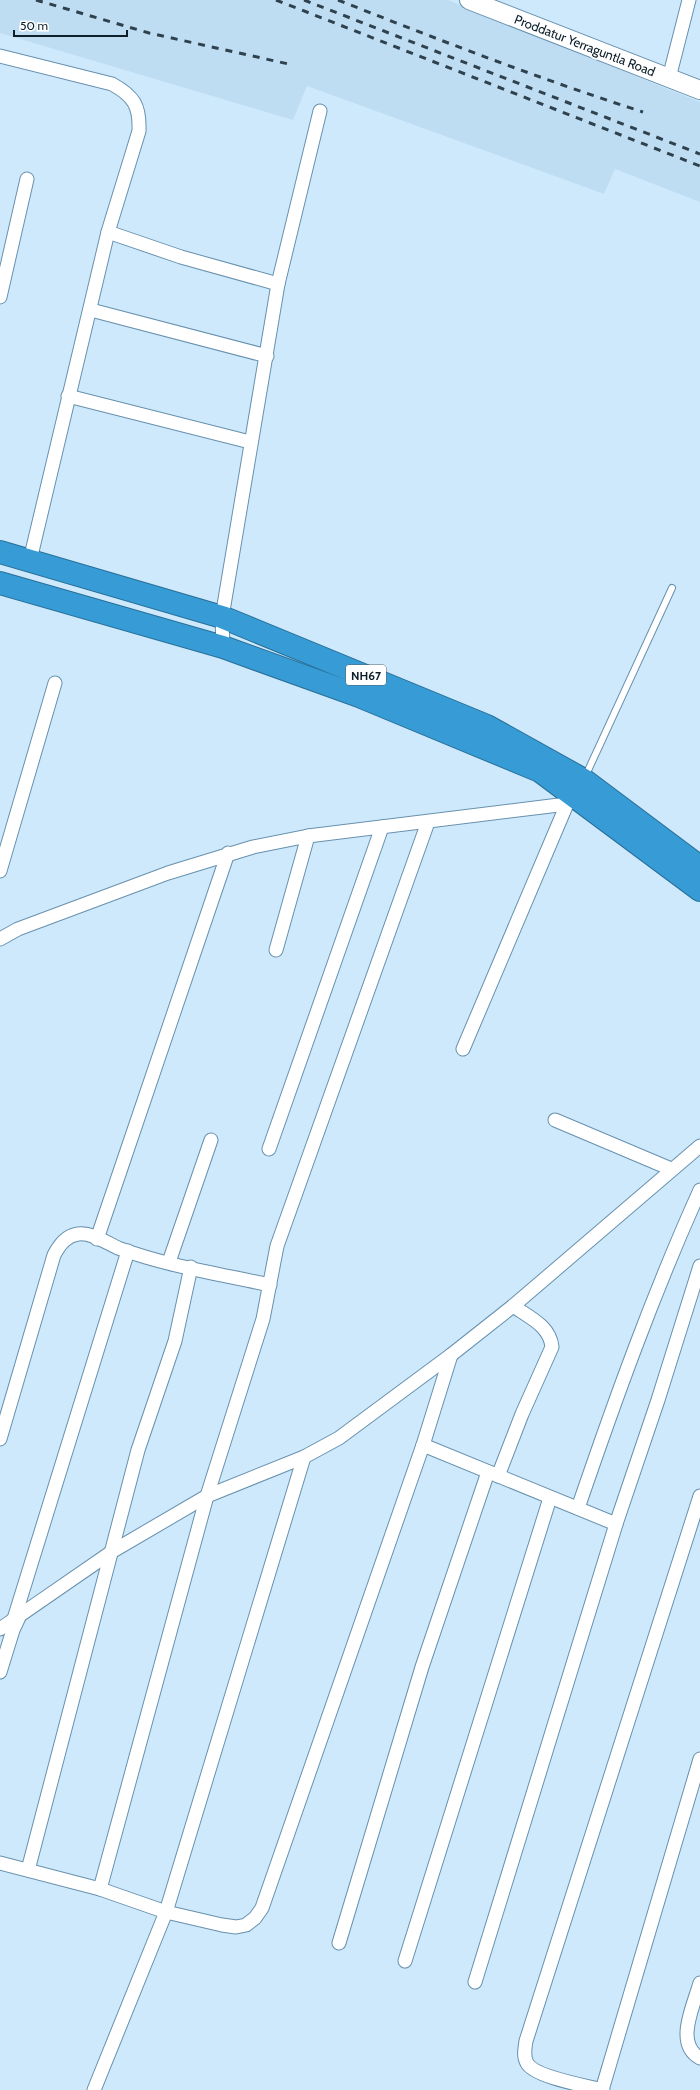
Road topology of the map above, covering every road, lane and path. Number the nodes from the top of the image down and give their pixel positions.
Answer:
1 (469, 0) edge
2 (689, 0) edge
3 (0, 56) edge
4 (669, 78) junction
5 (700, 90) edge
6 (320, 111) dead end
7 (27, 179) dead end
8 (108, 232) junction
9 (278, 284) junction
10 (0, 297) edge
11 (91, 310) junction
12 (267, 356) junction
13 (68, 396) junction
14 (250, 442) junction
15 (0, 552) edge
16 (30, 560) junction
17 (0, 584) edge
18 (672, 588) dead end
19 (222, 617) junction
20 (224, 647) junction
21 (55, 683) dead end
22 (575, 794) junction
23 (428, 822) junction
24 (382, 827) junction
25 (308, 836) junction
26 (228, 853) junction
27 (700, 866) edge
28 (0, 871) edge
29 (700, 890) edge
30 (0, 939) edge
31 (276, 950) dead end
32 (463, 1049) dead end
33 (555, 1120) dead end
34 (211, 1140) dead end
35 (700, 1146) edge
36 (269, 1149) dead end
37 (671, 1169) junction
38 (700, 1190) edge
39 (98, 1239) junction
40 (128, 1251) junction
41 (169, 1262) junction
42 (700, 1266) edge
43 (191, 1267) junction
44 (270, 1285) junction
45 (513, 1306) junction
46 (451, 1355) junction
47 (0, 1439) edge
48 (423, 1445) junction
49 (304, 1457) junction
50 (493, 1474) junction
51 (207, 1496) junction
52 (700, 1496) edge
53 (550, 1498) junction
54 (578, 1508) junction
55 (616, 1524) junction
56 (113, 1551) junction
57 (18, 1617) junction
58 (0, 1629) edge
59 (0, 1672) edge
60 (700, 1759) edge
61 (0, 1864) edge
62 (28, 1870) junction
63 (100, 1889) junction
64 (166, 1912) junction
65 (339, 1943) dead end
66 (405, 1961) dead end
67 (475, 1982) dead end
68 (700, 1983) edge
69 (700, 2058) edge
70 (94, 2090) edge
71 (603, 2090) edge

1 - 4 street, Proddatur Yerraguntla Road
2 - 4 street
3 - 8 street
4 - 5 street, Proddatur Yerraguntla Road
6 - 9 street
7 - 10 street
8 - 9 street
8 - 11 street
9 - 12 street
11 - 12 street
11 - 13 street
12 - 14 street
13 - 14 street
13 - 16 street
14 - 19 street
15 - 16 highway, NH67
16 - 19 highway, NH67
17 - 20 highway, NH67
18 - 22 lane
19 - 20 street
19 - 22 highway, NH67
20 - 22 highway, NH67
21 - 28 street
22 - 23 street
22 - 27 highway, NH67
22 - 29 highway, NH67
22 - 32 street
23 - 24 street
23 - 44 street
24 - 25 street
24 - 36 street
25 - 26 street
25 - 31 street
26 - 30 street
26 - 39 street
33 - 37 street
34 - 41 street
35 - 37 street
37 - 45 street
38 - 54 street
39 - 40 street
39 - 47 street
40 - 41 street
40 - 57 street
41 - 43 street
42 - 55 street
43 - 44 street
43 - 56 street
44 - 51 street
45 - 46 street
45 - 50 street
46 - 48 street
46 - 49 street
48 - 50 street
48 - 64 street
49 - 51 street
49 - 64 street
50 - 53 street
50 - 65 street
51 - 56 street
51 - 63 street
52 - 71 street
53 - 54 street
53 - 66 street
54 - 55 street
55 - 67 street
56 - 57 street
56 - 62 street
57 - 58 street
57 - 59 street
60 - 71 street
61 - 62 street
62 - 63 street
63 - 64 street
64 - 70 street
68 - 69 street

